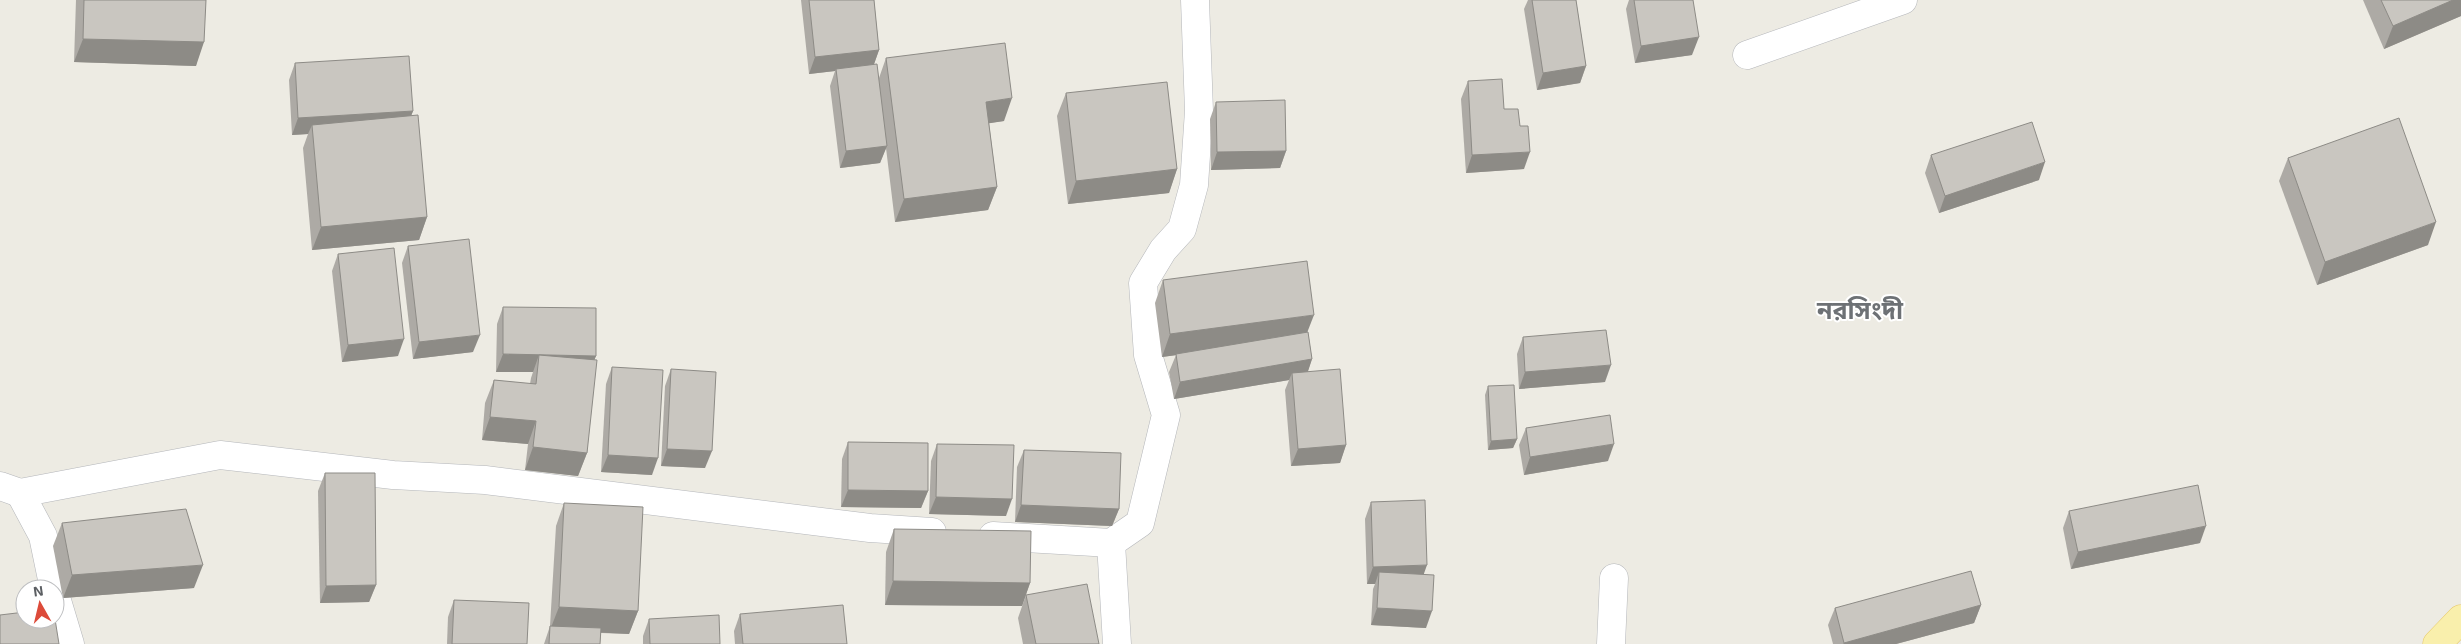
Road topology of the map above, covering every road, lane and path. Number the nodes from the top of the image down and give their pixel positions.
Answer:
1 (1195, 0) edge
2 (1903, 0) edge
3 (1747, 55) dead end
4 (10, 490) edge
5 (1111, 543) junction
6 (1614, 578) dead end
7 (52, 579) edge
8 (2461, 619) edge
9 (65, 627) edge
10 (70, 644) edge
11 (1117, 644) edge
12 (1611, 644) edge
13 (2437, 644) edge

1 - 5 street
2 - 3 street
4 - 5 street
4 - 7 street
5 - 11 street
6 - 12 street
8 - 13 main road
9 - 10 street

